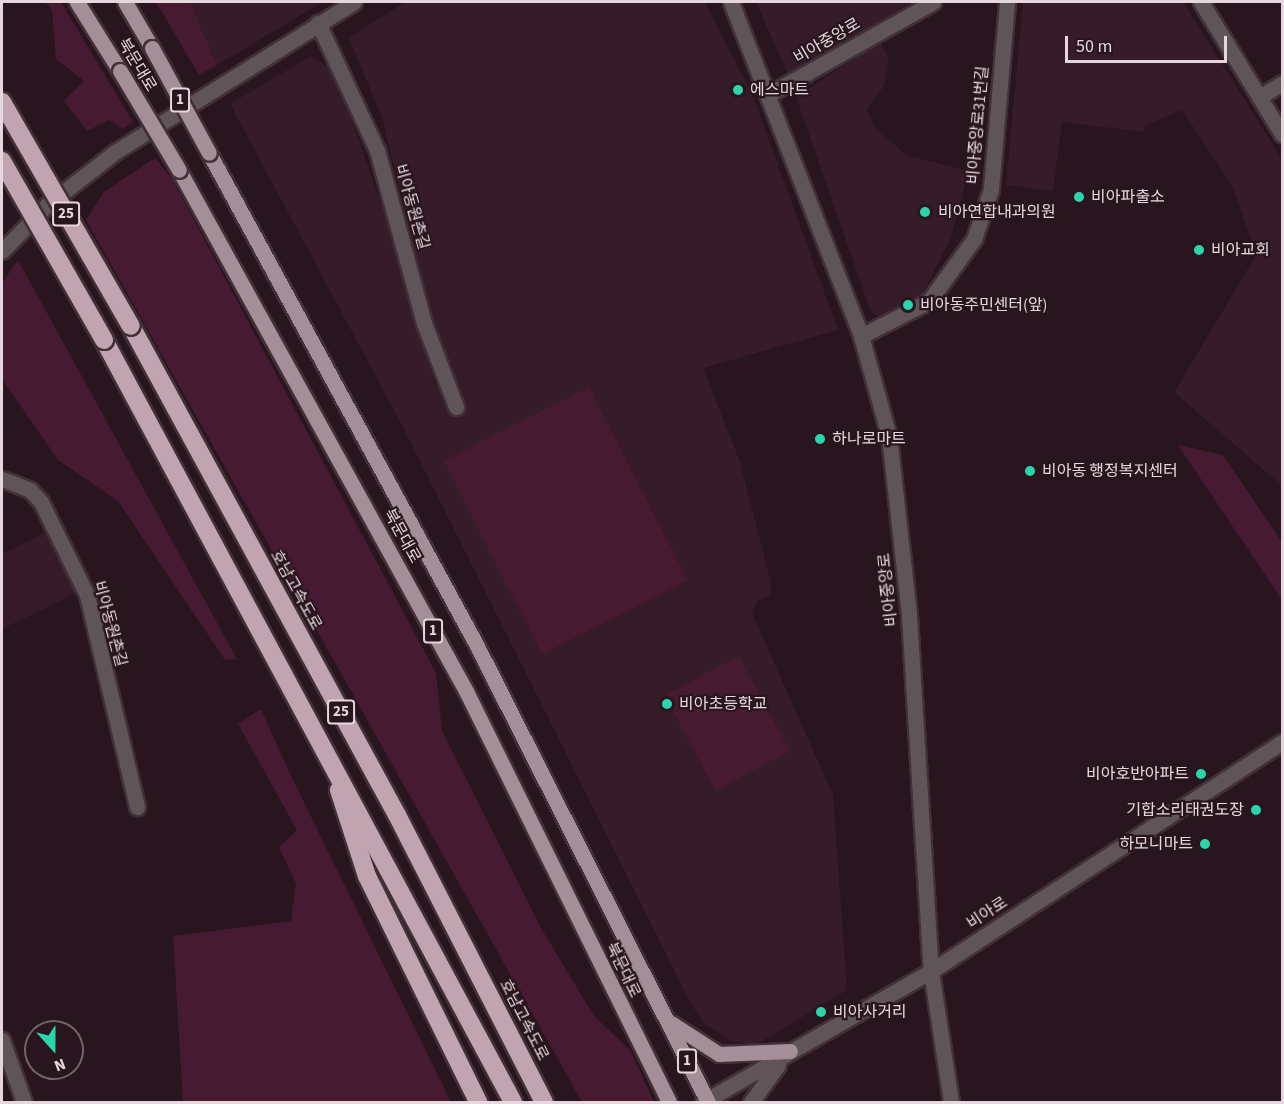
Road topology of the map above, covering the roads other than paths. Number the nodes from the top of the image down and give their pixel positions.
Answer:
1 (77, 2) edge
2 (124, 2) edge
3 (354, 2) edge
4 (731, 2) edge
5 (933, 2) edge
6 (1007, 2) edge
7 (1201, 2) edge
8 (318, 22) junction
9 (1282, 83) edge
10 (771, 93) junction
11 (1259, 97) junction
12 (2, 102) edge
13 (1282, 134) edge
14 (2, 161) edge
15 (2, 251) edge
16 (861, 336) junction
17 (456, 407) dead end
18 (2, 479) edge
19 (323, 739) junction
20 (1282, 742) edge
21 (137, 807) dead end
22 (931, 971) junction
23 (666, 1020) junction
24 (2, 1040) edge
25 (790, 1051) junction
26 (24, 1102) edge
27 (478, 1102) edge
28 (513, 1102) edge
29 (544, 1102) edge
30 (669, 1102) edge
31 (706, 1102) edge
32 (751, 1102) edge
33 (951, 1102) edge

1 - 30 main road, 북문대로 / 1, bridge
2 - 23 main road, 북문대로 / 1, bridge
3 - 8 street
4 - 10 street, 비아중앙로
5 - 10 street, 비아중앙로
6 - 16 street, 비아중앙로31번길
7 - 11 street
8 - 15 street
8 - 17 street, 비아동원촌길
9 - 11 street
10 - 16 street, 비아중앙로
11 - 13 street
12 - 29 highway, 호남고속도로 / 25, bridge
14 - 19 highway, 25, bridge
16 - 22 street, 비아중앙로
18 - 21 street, 비아동원촌길
19 - 27 highway
19 - 28 highway, 25
20 - 22 street, 비아로
22 - 25 street, 비아로
22 - 33 street, 비아중앙로
23 - 25 main road
23 - 31 main road, 북문대로 / 1
24 - 26 street
25 - 31 street, 비아로
25 - 32 street

